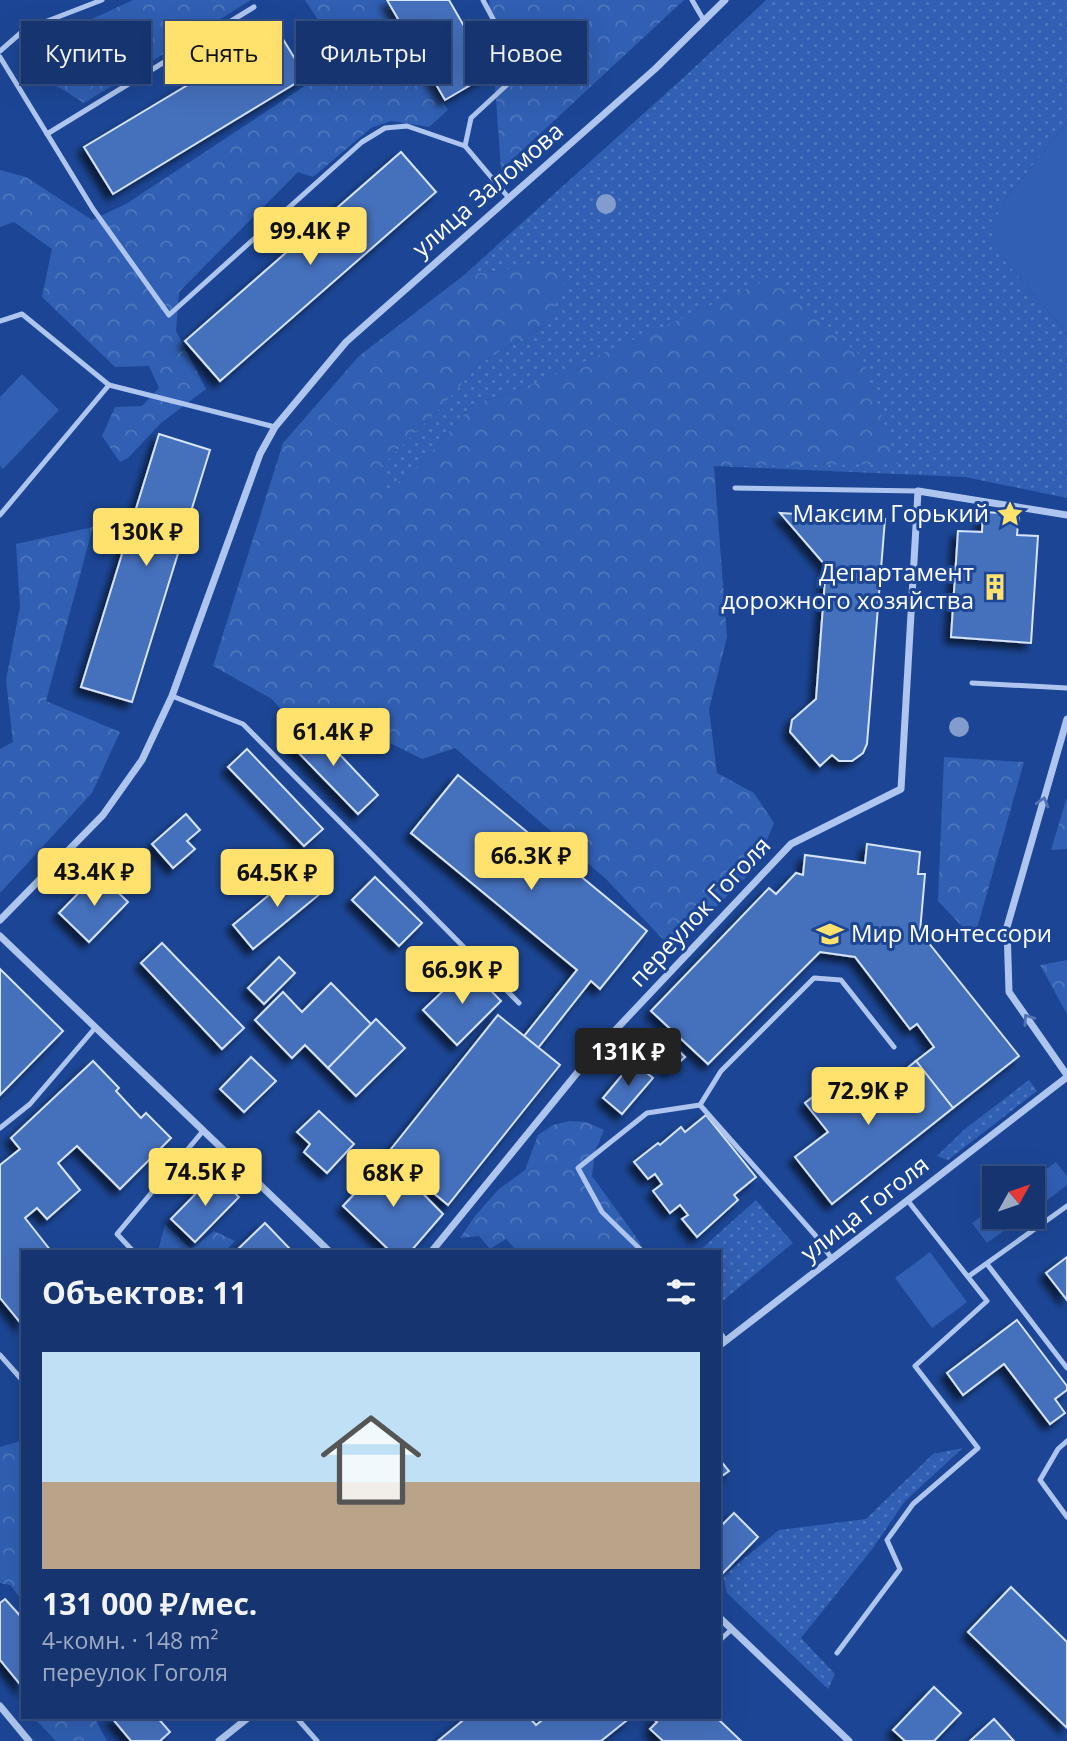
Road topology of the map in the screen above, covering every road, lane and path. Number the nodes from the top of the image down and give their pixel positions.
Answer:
1 (102, 0) edge
2 (483, 0) edge
3 (692, 0) edge
4 (724, 0) edge
5 (254, 7) dead end
6 (703, 19) junction
7 (0, 51) edge
8 (0, 57) edge
9 (47, 134) junction
10 (465, 146) junction
11 (509, 197) junction
12 (0, 321) edge
13 (109, 385) junction
14 (275, 427) junction
15 (735, 488) dead end
16 (918, 491) junction
17 (0, 515) edge
18 (1067, 515) edge
19 (972, 682) dead end
20 (1067, 688) edge
21 (172, 696) junction
22 (1067, 719) edge
23 (0, 920) edge
24 (0, 936) edge
25 (519, 1003) dead end
26 (95, 1028) junction
27 (894, 1047) dead end
28 (1067, 1076) edge
29 (700, 1105) junction
30 (0, 1128) edge
31 (203, 1131) junction
32 (908, 1201) junction
33 (1067, 1206) edge
34 (132, 1250) edge
35 (328, 1250) edge
36 (433, 1250) edge
37 (641, 1250) edge
38 (832, 1259) junction
39 (987, 1264) junction
40 (969, 1276) junction
41 (721, 1334) edge
42 (726, 1341) junction
43 (721, 1345) edge
44 (0, 1355) edge
45 (1067, 1368) edge
46 (21, 1379) edge
47 (1067, 1441) edge
48 (1067, 1517) edge
49 (721, 1619) edge
50 (732, 1629) junction
51 (721, 1639) edge
52 (837, 1653) dead end
53 (0, 1706) edge
54 (246, 1719) edge
55 (298, 1719) edge
56 (29, 1741) edge
57 (219, 1741) edge
58 (317, 1741) edge
59 (849, 1741) edge

1 - 7 lane
2 - 10 lane
3 - 6 lane
4 - 6 street, улица Заломова
5 - 9 lane
6 - 11 street, улица Заломова
8 - 9 lane
9 - 10 lane
10 - 11 lane
11 - 14 street, улица Заломова
12 - 13 lane
13 - 14 lane
13 - 17 lane
14 - 21 street, улица Заломова
15 - 16 lane
16 - 18 street
16 - 36 street, переулок Гоголя
19 - 20 lane
21 - 23 street, улица Заломова
21 - 25 lane
28 -> 22 street
24 - 26 street
26 - 30 lane
26 - 31 street
27 - 29 lane
28 - 32 street, улица Гоголя
29 - 37 lane
29 - 38 lane
31 - 34 lane
31 - 35 street
32 - 38 street, улица Гоголя
32 - 40 lane
33 - 39 lane
38 - 42 street, улица Гоголя
39 - 40 lane
39 - 45 lane
40 - 52 lane
41 - 42 lane
42 - 43 street, улица Гоголя
44 - 46 lane
47 - 48 lane
49 - 50 street
50 - 51 lane
50 - 59 street
53 - 56 street
54 - 57 street
55 - 58 lane

